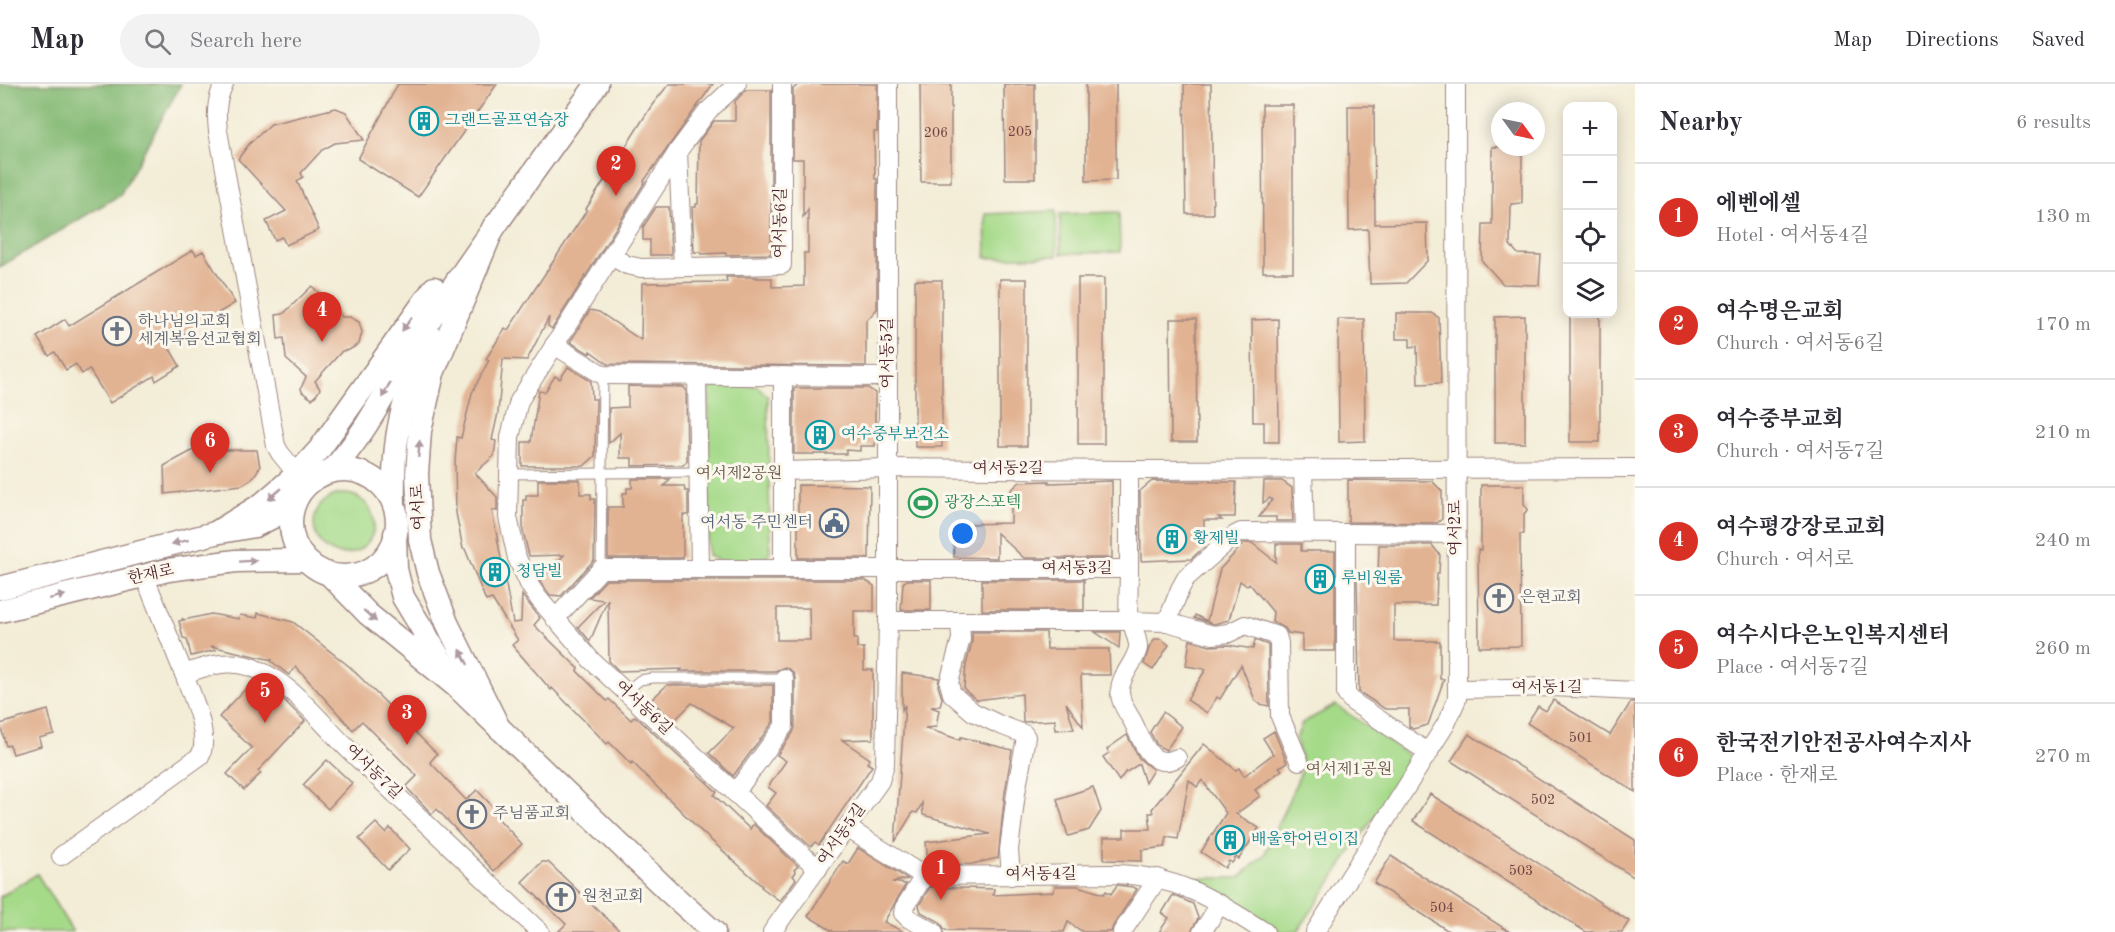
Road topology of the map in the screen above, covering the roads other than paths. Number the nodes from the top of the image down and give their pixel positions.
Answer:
1 (224, 84) edge
2 (597, 84) edge
3 (737, 84) edge
4 (782, 84) edge
5 (888, 84) edge
6 (1456, 84) edge
7 (678, 151) junction
8 (611, 256) junction
9 (683, 267) junction
10 (467, 274) junction
11 (554, 345) junction
12 (603, 375) junction
13 (697, 376) junction
14 (783, 376) junction
15 (888, 377) junction
16 (888, 468) junction
17 (1635, 468) edge
18 (1456, 469) junction
19 (1129, 470) junction
20 (1303, 470) junction
21 (331, 471) junction
22 (783, 471) junction
23 (698, 472) junction
24 (508, 474) junction
25 (602, 474) junction
26 (299, 488) junction
27 (394, 506) junction
28 (1305, 532) junction
29 (215, 533) junction
30 (1346, 533) junction
31 (395, 534) junction
32 (1456, 534) junction
33 (304, 560) junction
34 (783, 568) junction
35 (601, 569) junction
36 (700, 569) junction
37 (888, 569) junction
38 (1129, 569) junction
39 (329, 574) junction
40 (144, 575) junction
41 (0, 588) edge
42 (0, 611) edge
43 (555, 619) junction
44 (888, 621) junction
45 (960, 621) junction
46 (1130, 621) junction
47 (1167, 622) junction
48 (184, 674) junction
49 (784, 678) joint
50 (457, 687) junction
51 (1459, 689) junction
52 (1635, 691) edge
53 (625, 692) junction
54 (500, 728) junction
55 (1429, 753) junction
56 (1178, 758) dead end
57 (1299, 761) dead end
58 (735, 793) junction
59 (847, 828) junction
60 (61, 856) dead end
61 (818, 869) junction
62 (924, 876) junction
63 (1011, 876) junction
64 (1158, 878) junction
65 (1221, 904) junction
66 (540, 932) edge
67 (714, 932) edge
68 (772, 932) edge
69 (934, 932) edge
70 (1122, 932) edge
71 (1202, 932) edge
72 (1265, 932) edge
73 (1316, 932) edge

1 - 26 street
2 - 10 street, 여서로
3 - 7 street, 여서동6길
4 - 9 street, 여서동6길
5 - 15 street, 여서동5길
6 - 18 street, 여서2로
7 - 8 street, 여서동6길
7 - 9 street
8 - 9 street, 여서동6길
8 - 11 street, 여서동6길
10 -> 21 street, 여서로
10 -> 26 street
10 - 27 street, 여서로
54 -> 10 street, 여서로
11 - 12 street
11 - 24 street, 여서동6길
12 - 13 street
12 - 25 lane
13 - 14 street
13 - 23 street
14 - 15 street
14 - 22 street
15 - 16 street, 여서동5길
16 - 19 street, 여서동2길
16 - 22 street
16 - 37 street, 여서동5길
17 - 18 street, 여서동2길
18 - 20 street, 여서동2길
18 - 32 street, 여서2로
19 - 20 street, 여서동2길
19 - 38 street
20 - 28 street
21 - 26 street
21 - 27 street
22 - 34 street
23 - 25 lane
23 - 36 street
24 - 25 lane
24 - 43 street, 여서동6길
25 - 35 lane
26 -> 29 street
26 - 29 street, 한재로
26 - 33 street
27 - 31 street
28 - 30 street
28 - 47 street
29 -> 41 street, 한재로
30 - 32 street
30 - 55 street
31 - 39 street
31 - 50 street, 여서로
32 - 51 street, 여서2로
33 - 39 street
40 -> 33 street, 한재로
34 - 36 street
34 - 37 street
35 - 36 street
35 - 43 street
37 - 38 street, 여서동3길
37 - 44 street, 여서동5길
38 - 46 street, 여서동3길
39 -> 50 street, 여서로
42 -> 40 street, 한재로
40 - 48 street
43 - 53 street, 여서동6길
44 - 45 street
44 - 59 street, 여서동5길
45 - 46 street
45 - 63 street
46 - 47 street
46 - 56 street, 여서동3길
47 - 57 street
48 - 60 street
48 - 66 street, 여서동7길
49 - 53 lane
49 - 58 street
50 - 54 street, 여서로
51 - 52 street, 여서동1길
51 - 55 street, 여서2로
53 - 58 street, 여서동6길
54 - 67 street, 여서로
55 - 73 street, 여서2로
58 - 61 street, 여서동6길
59 - 61 street, 여서동5길
59 - 62 street
61 - 68 street, 여서동5길
62 - 63 street, 여서동4길
62 - 69 street
63 - 64 street, 여서동4길
64 - 65 street, 여서동4길
64 - 70 street
65 - 71 street
65 - 72 street, 여서동4길

